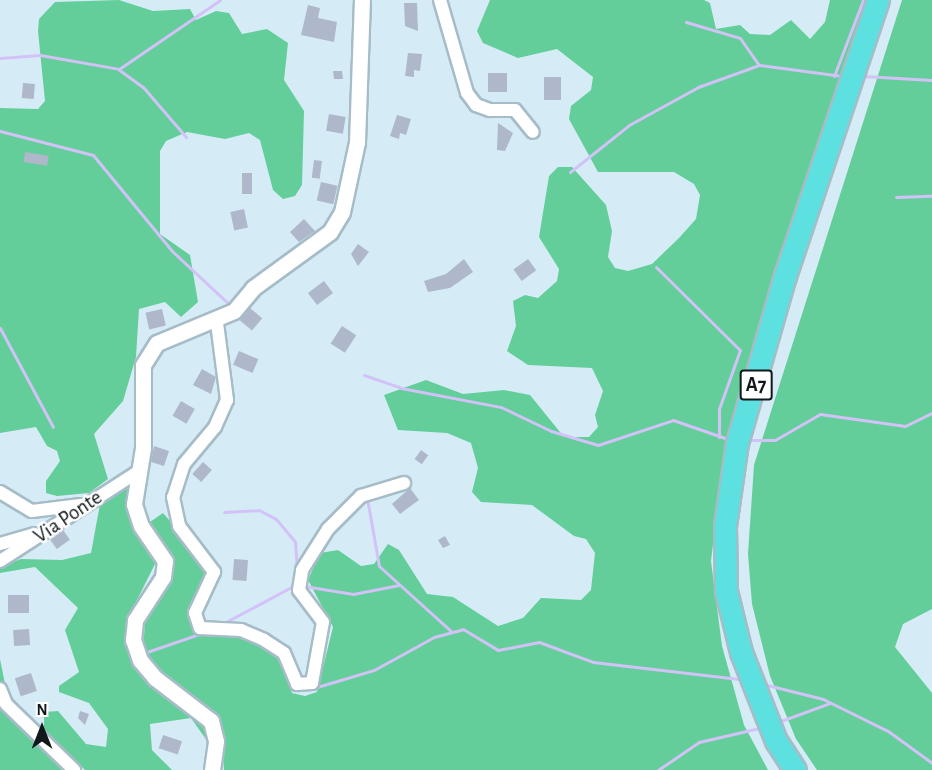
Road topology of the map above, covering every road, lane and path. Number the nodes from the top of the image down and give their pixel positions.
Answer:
1 (440, 0) edge
2 (878, 0) edge
3 (366, 4) edge
4 (533, 132) dead end
5 (217, 323) junction
6 (136, 473) junction
7 (404, 483) dead end
8 (0, 492) edge
9 (82, 505) junction
10 (39, 533) junction
11 (0, 544) edge
12 (0, 561) edge
13 (0, 689) edge
14 (74, 770) edge
15 (213, 770) edge
16 (795, 770) edge

1 - 4 street
2 - 16 highway, A7
3 - 5 street
5 - 6 street
5 - 7 street
6 - 9 street, Via Ponte
6 - 15 street
8 - 9 street
9 - 10 street, Via Ponte
10 - 11 street
10 - 12 street, Via Ponte
13 - 14 street

